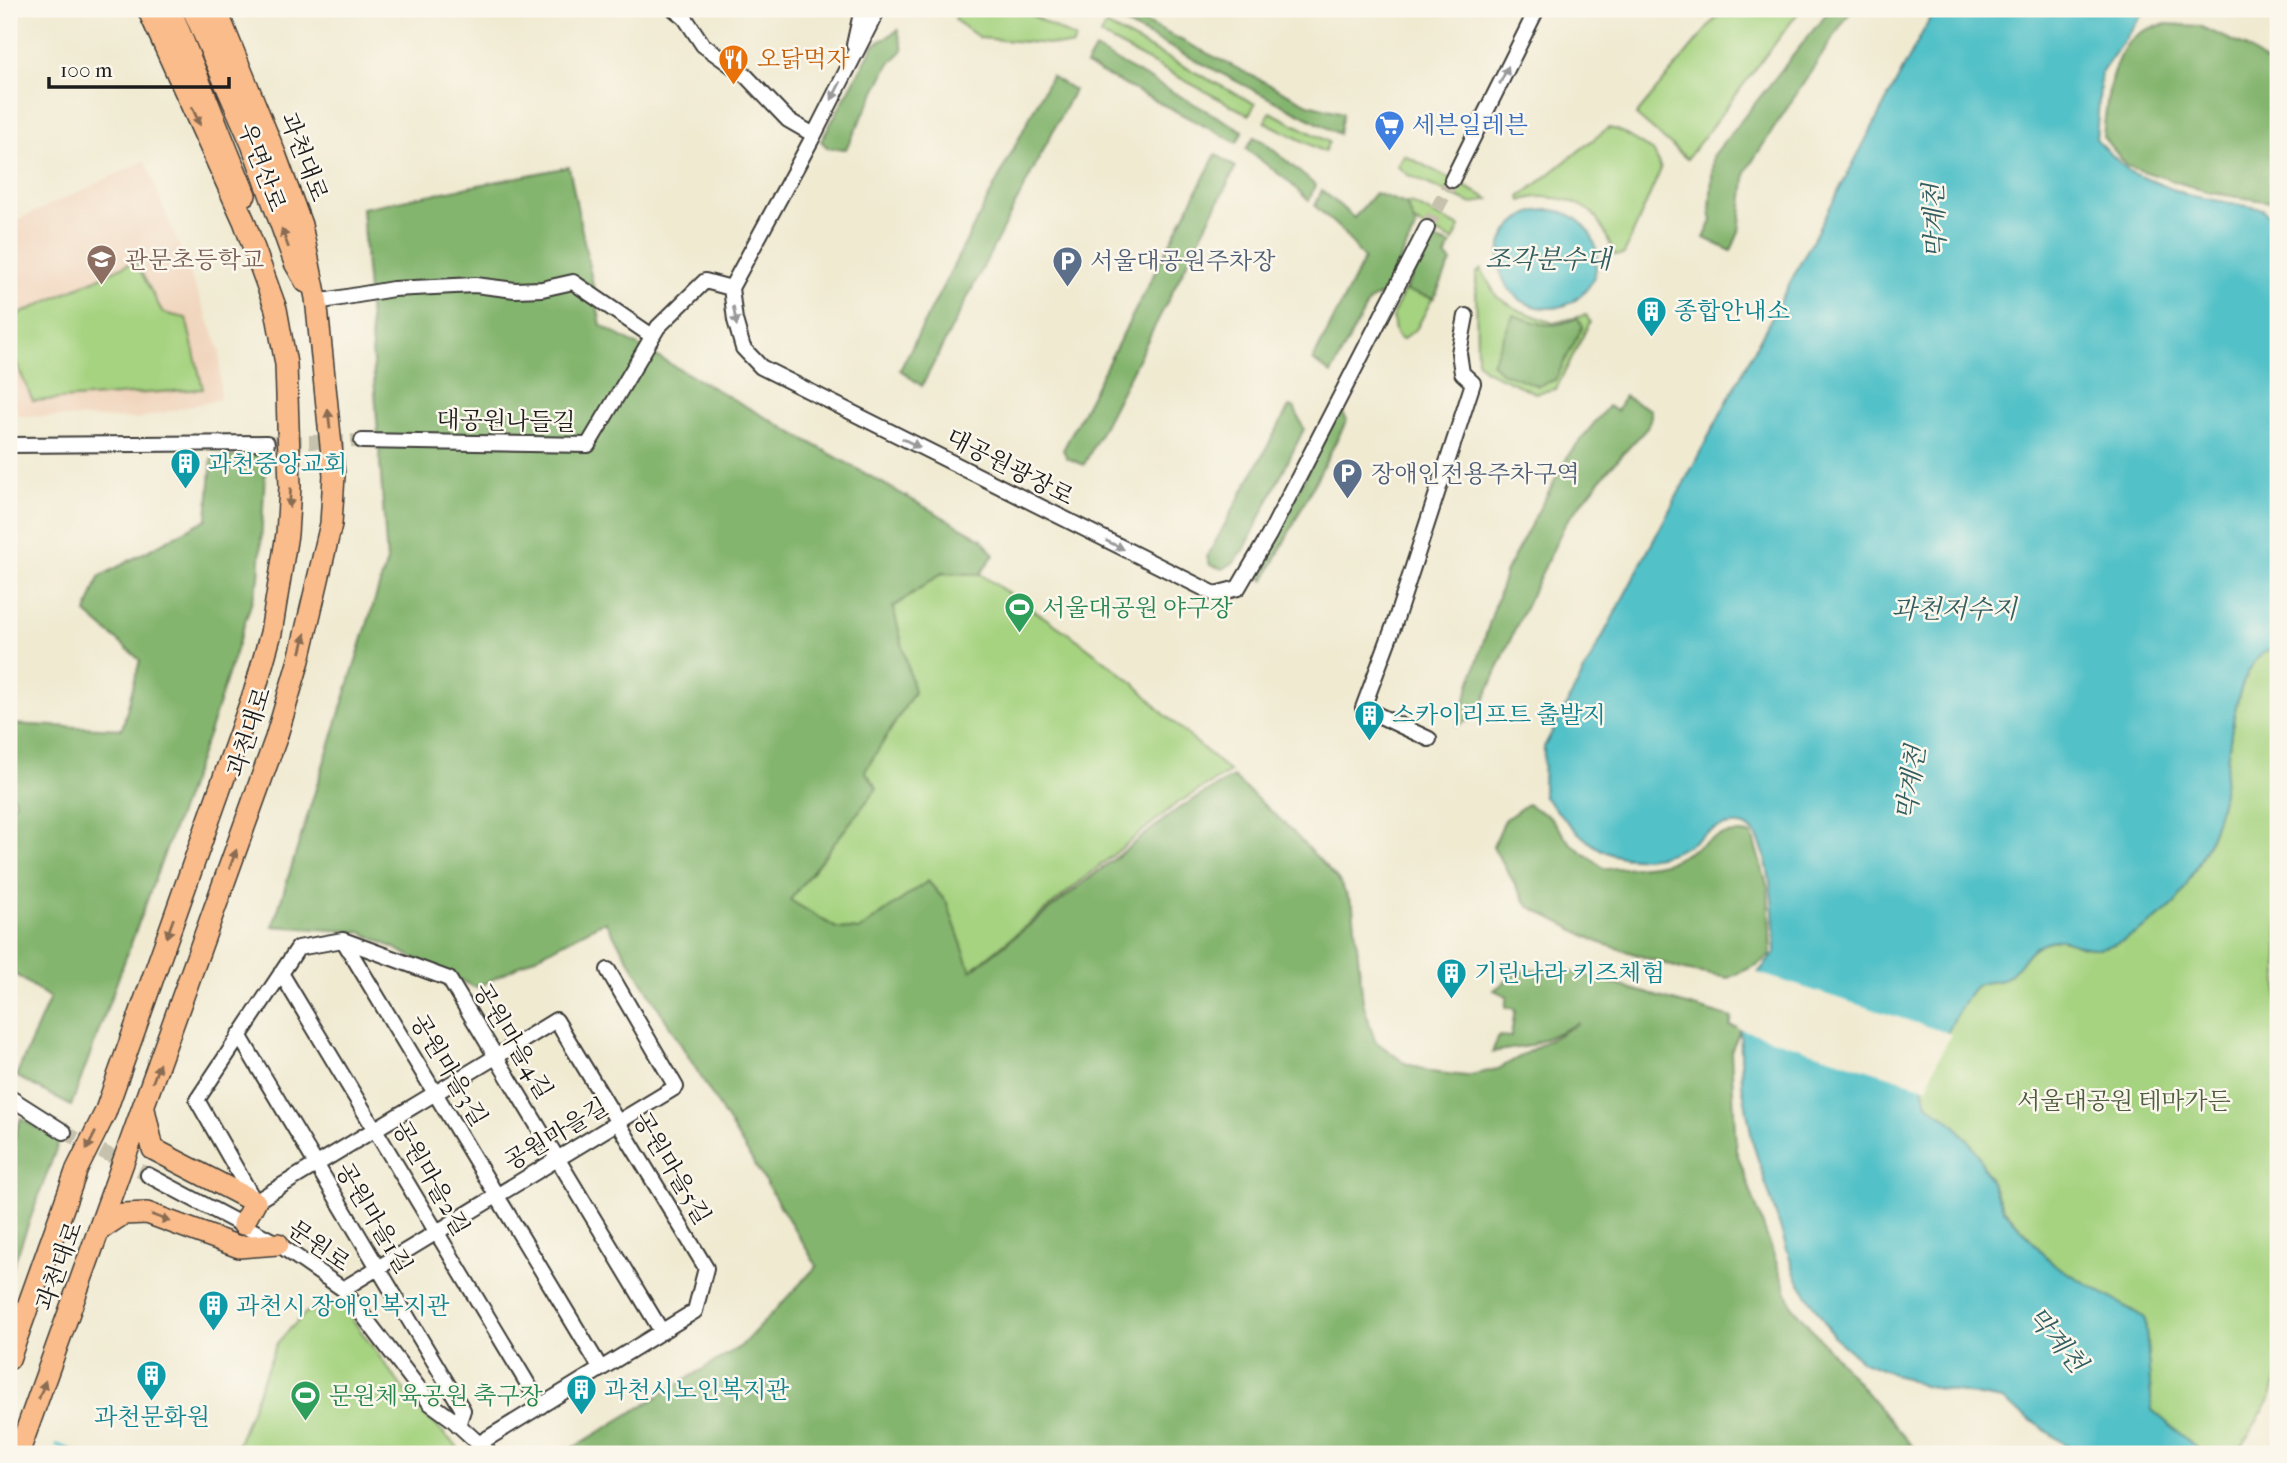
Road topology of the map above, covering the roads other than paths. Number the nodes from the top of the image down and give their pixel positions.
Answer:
1 (148, 9) edge
2 (170, 9) edge
3 (193, 9) edge
4 (216, 9) edge
5 (674, 9) edge
6 (862, 9) edge
7 (878, 9) edge
8 (1537, 9) edge
9 (848, 69) junction
10 (814, 135) junction
11 (1452, 180) tunnel mouth
12 (1427, 228) tunnel mouth
13 (731, 288) junction
14 (317, 300) junction
15 (275, 309) junction
16 (1466, 316) dead end
17 (652, 337) junction
18 (362, 441) tunnel mouth
19 (267, 443) tunnel mouth
20 (9, 445) edge
21 (1429, 739) dead end
22 (343, 940) junction
23 (608, 970) dead end
24 (281, 973) junction
25 (239, 1035) junction
26 (496, 1058) junction
27 (436, 1092) junction
28 (9, 1097) edge
29 (144, 1109) junction
30 (617, 1122) junction
31 (377, 1129) junction
32 (64, 1132) tunnel mouth
33 (557, 1158) junction
34 (315, 1165) junction
35 (148, 1175) tunnel mouth
36 (498, 1196) junction
37 (255, 1202) junction
38 (243, 1224) junction
39 (99, 1230) junction
40 (436, 1232) junction
41 (278, 1244) junction
42 (378, 1268) junction
43 (343, 1289) junction
44 (662, 1332) junction
45 (9, 1359) edge
46 (601, 1369) junction
47 (541, 1406) junction
48 (458, 1425) junction
49 (485, 1449) edge
50 (18, 1454) edge

1 -> 15 highway, 과천대로
2 - 15 highway, 우면산로
14 -> 3 highway, 우면산로
4 - 14 highway, 과천대로
5 - 10 street
6 - 9 street
7 - 9 street
11 -> 8 street
9 -> 10 street
10 - 13 street
13 -> 12 street, 대공원광장로
13 - 17 street, 대공원나들길
14 - 17 street
29 -> 14 highway, 과천대로
15 -> 45 highway, 과천대로
16 - 21 street
17 - 18 street, 대공원나들길
19 - 20 street
22 - 24 street
22 - 26 street, 공원마을4길
22 - 27 street, 공원마을3길
23 - 30 street, 공원마을길
24 - 25 street
24 - 31 street, 공원마을2길
25 - 34 street, 공원마을1길
25 - 37 street
26 - 27 street
26 - 30 street, 공원마을5길
26 - 33 street, 공원마을4길
27 - 31 street
27 - 36 street, 공원마을3길
28 - 32 street
29 - 37 highway
29 - 39 highway, 과천대로
30 - 33 street, 공원마을길
30 - 44 street, 공원마을5길
31 - 34 street
31 - 40 street, 공원마을2길
33 - 36 street, 공원마을길
33 - 44 street, 공원마을4길
34 - 37 street
34 - 42 street, 공원마을1길
35 - 38 street, 문원로
36 - 40 street, 공원마을길
36 - 46 street, 공원마을3길
37 - 38 highway
38 - 41 street, 문원로
39 -> 41 highway
50 -> 39 highway, 과천대로
40 - 42 street, 공원마을길
40 - 47 street, 공원마을2길
41 - 43 street, 문원로
42 - 43 street, 공원마을길
42 - 48 street, 공원마을1길
43 - 48 street, 문원로
44 - 46 street
46 - 47 street
47 - 49 street
48 - 49 street, 문원로

